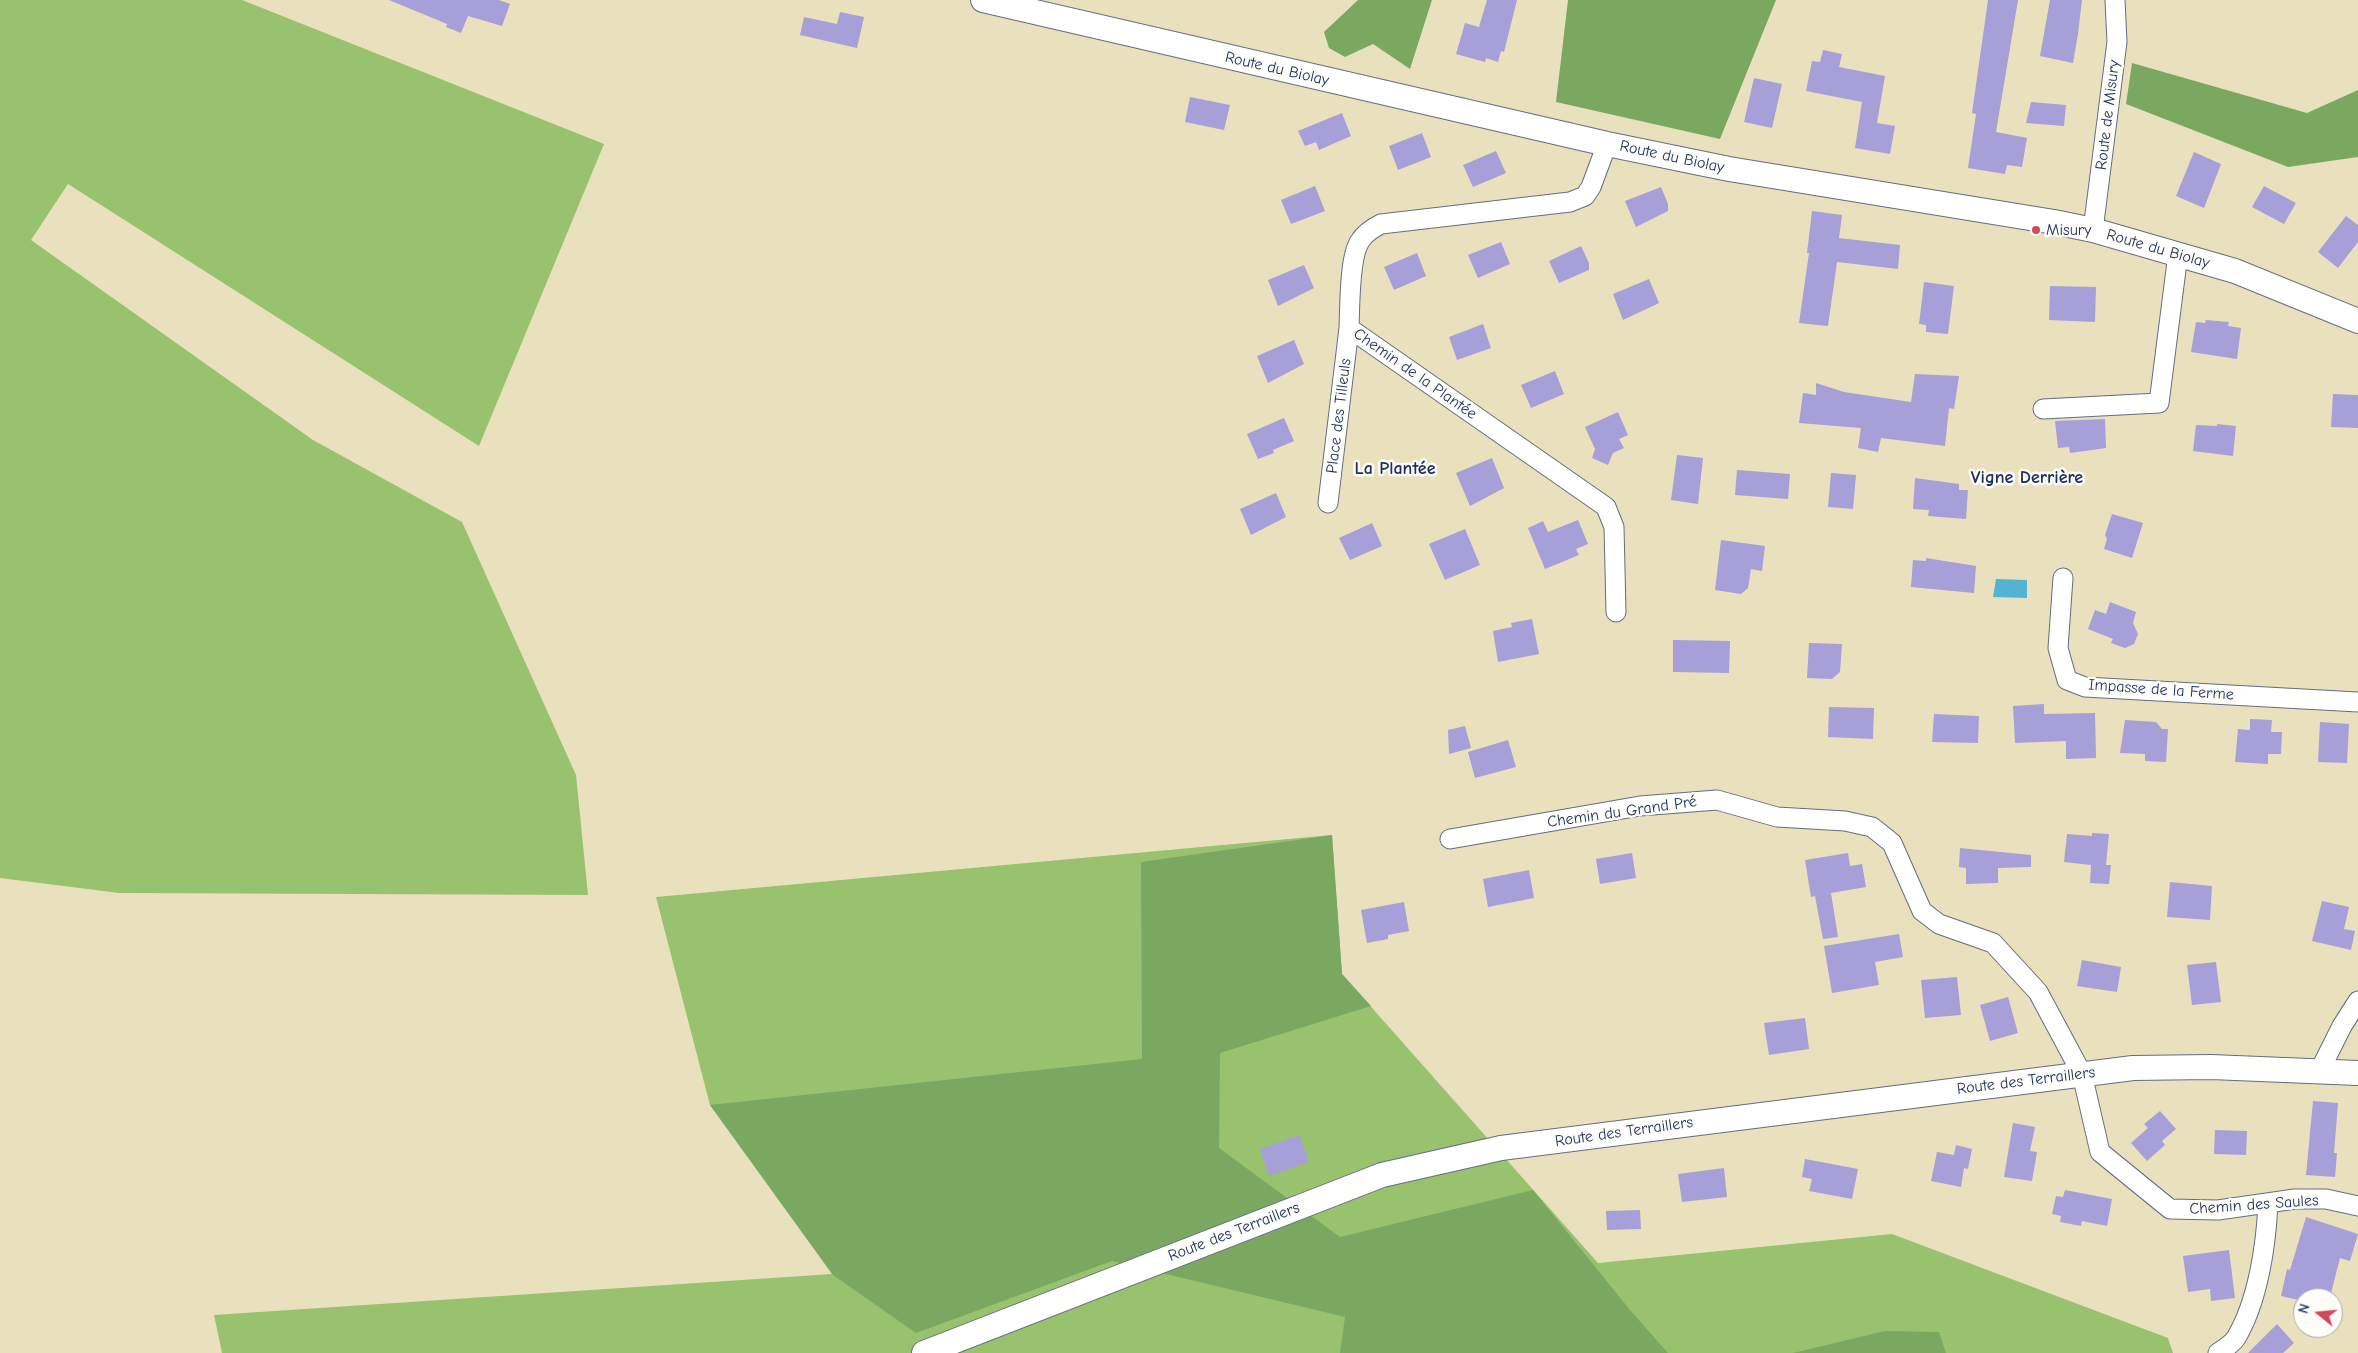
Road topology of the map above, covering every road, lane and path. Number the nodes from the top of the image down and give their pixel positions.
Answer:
1 (983, 0) edge
2 (2115, 0) edge
3 (1607, 144) junction
4 (2093, 230) junction
5 (2178, 254) junction
6 (2358, 321) edge
7 (1349, 328) junction
8 (2043, 408) dead end
9 (1328, 503) dead end
10 (2063, 578) dead end
11 (1616, 612) dead end
12 (2358, 702) edge
13 (1450, 839) dead end
14 (2358, 1001) edge
15 (2320, 1070) junction
16 (2358, 1073) edge
17 (2082, 1074) junction
18 (2268, 1204) junction
19 (2358, 1206) edge
20 (924, 1353) edge
21 (2218, 1353) edge

1 - 3 street, Route du Biolay
2 - 4 street, Route de Misury
3 - 4 street, Route du Biolay
3 - 7 street, Chemin de la Plantée
4 - 5 street, Route du Biolay
5 - 6 street, Route du Biolay
5 - 8 street
7 - 9 street, Place des Tilleuls
7 - 11 street, Chemin de la Plantée
10 - 12 street, Impasse de la Ferme
13 - 17 street, Chemin du Grand Pré
14 - 15 street
15 - 16 street, Route des Terraillers
15 - 17 street, Route des Terraillers
17 - 18 street, Chemin des Saules
17 - 20 street, Route des Terraillers
18 - 19 street, Chemin des Saules
18 - 21 street

